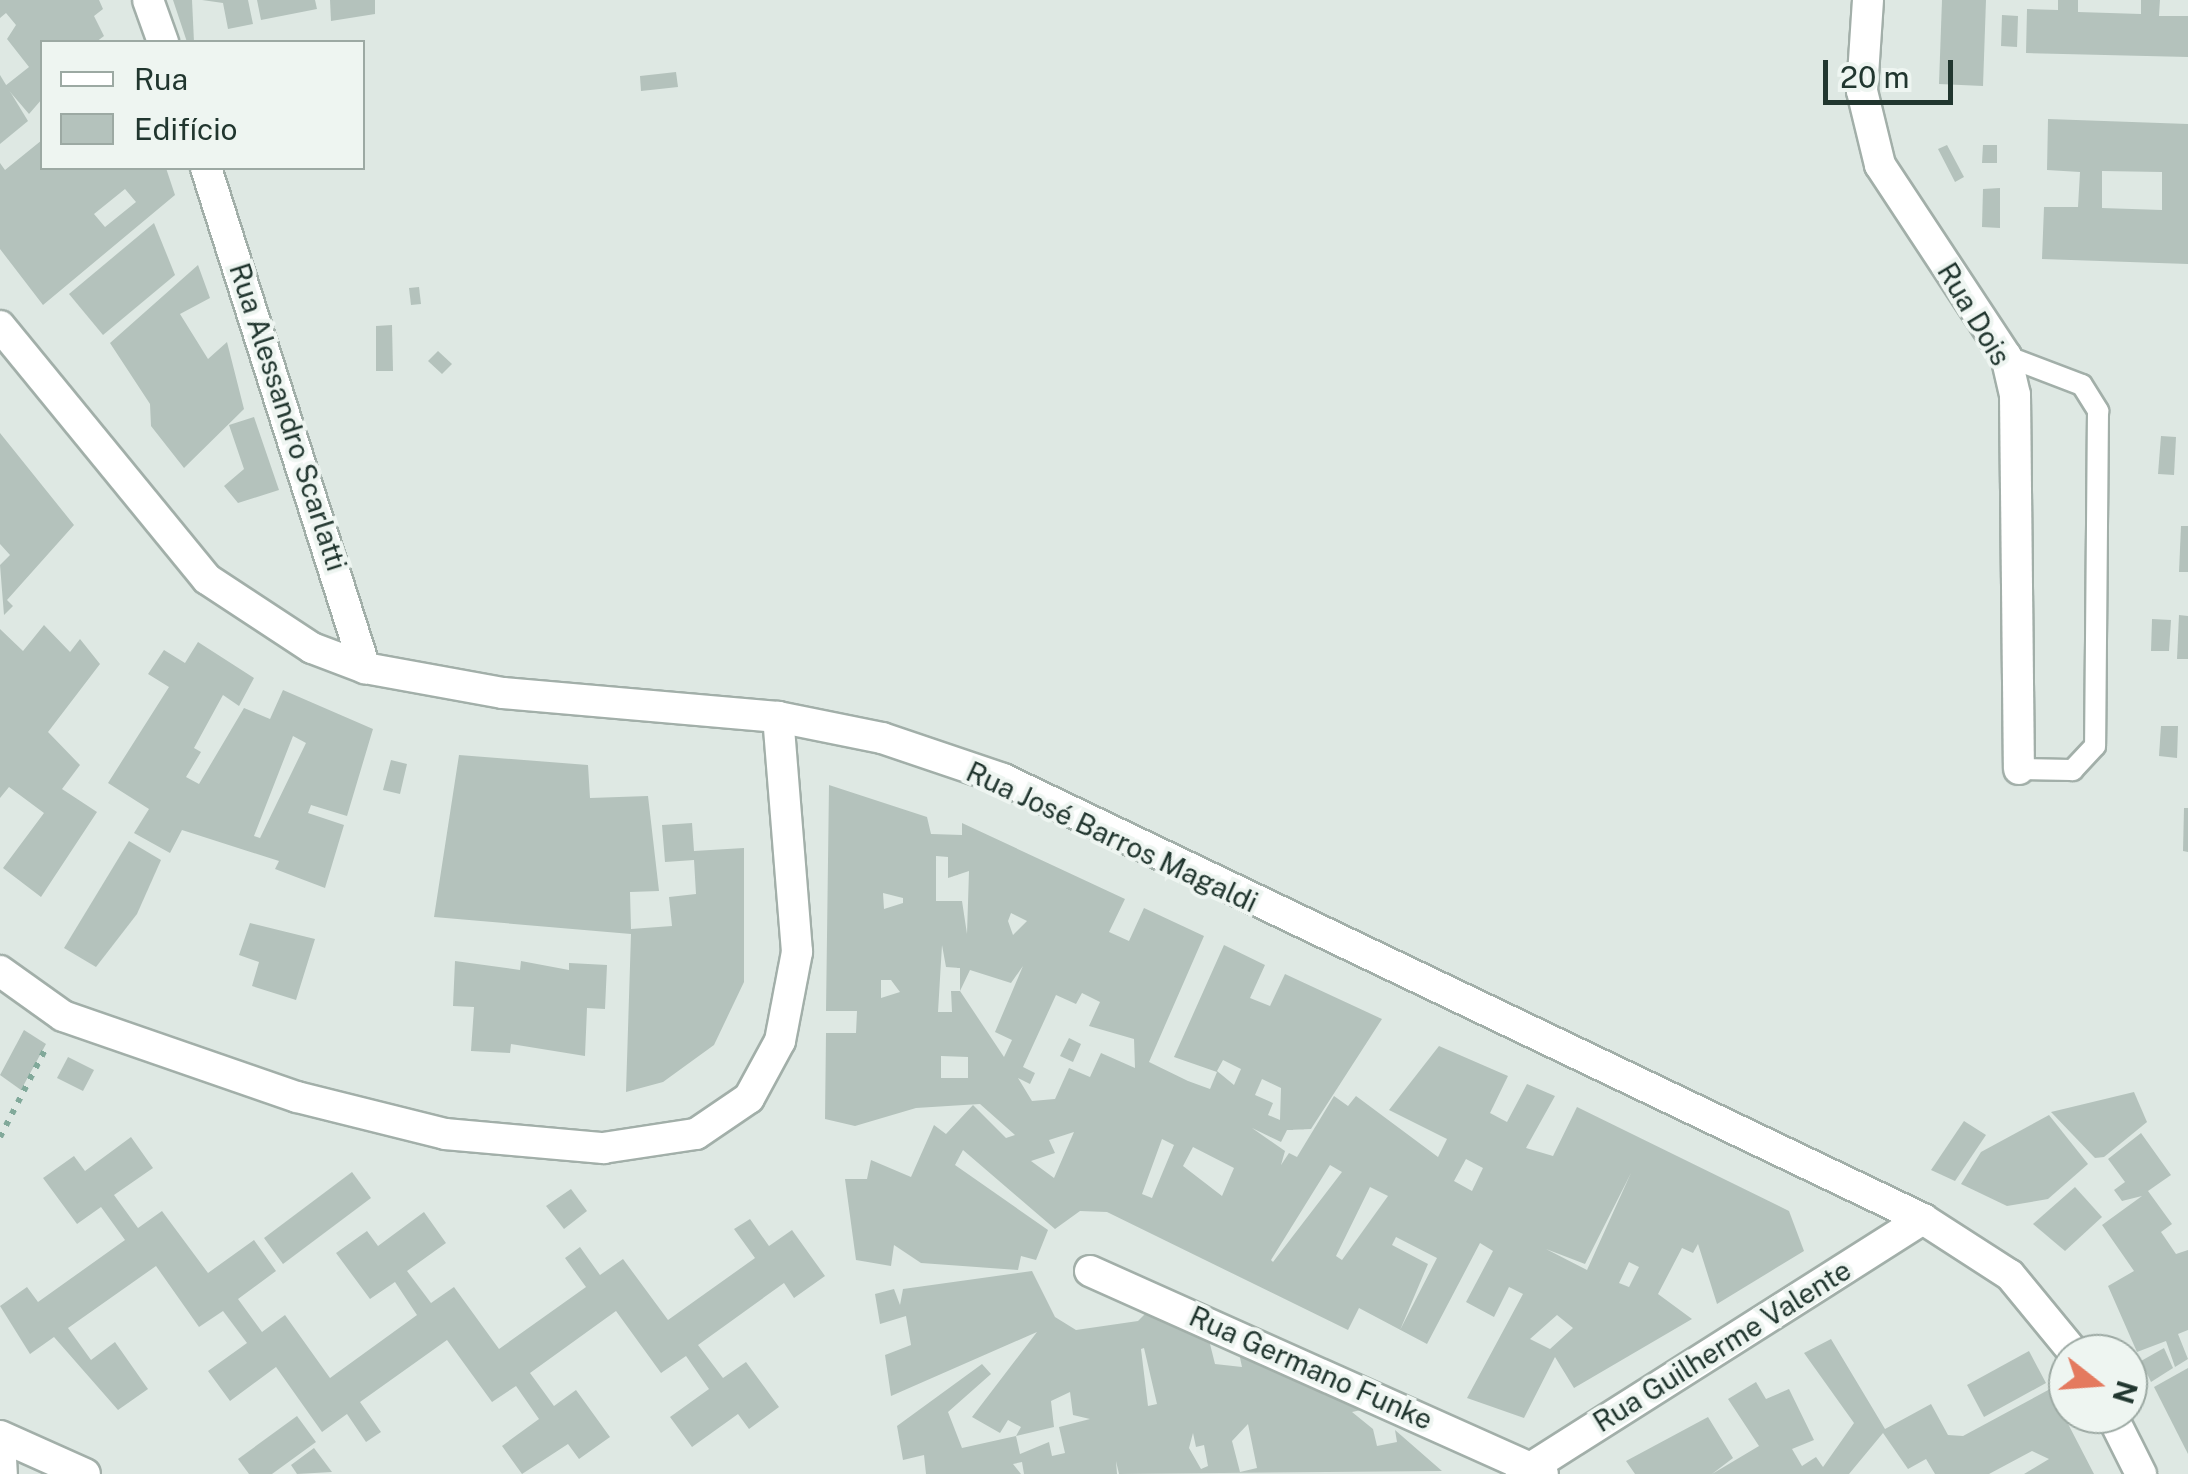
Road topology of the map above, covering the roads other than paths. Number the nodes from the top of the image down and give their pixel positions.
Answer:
1 (148, 0) edge
2 (1868, 0) edge
3 (162, 40) edge
4 (207, 170) edge
5 (0, 326) edge
6 (2006, 356) junction
7 (365, 668) junction
8 (778, 717) junction
9 (2020, 768) joint
10 (0, 971) edge
11 (1923, 1219) junction
12 (1090, 1271) dead end
13 (2058, 1334) edge
14 (2121, 1434) edge
15 (3, 1437) edge
16 (1531, 1472) edge
17 (7, 1474) edge
18 (85, 1474) edge
19 (2140, 1474) edge

1 - 3 street
2 - 6 street, Rua Dois
4 - 7 street, Rua Alessandro Scarlatti
5 - 7 street, Rua José Barros Magaldi
6 - 9 street, Rua Dois
6 - 9 lane
7 - 8 street, Rua José Barros Magaldi
8 - 10 street
8 - 11 street, Rua José Barros Magaldi
11 - 13 street, Rua José Barros Magaldi
11 - 16 street, Rua Guilherme Valente
12 - 16 street, Rua Germano Funke
14 - 19 street
15 - 17 lane
15 - 18 street

